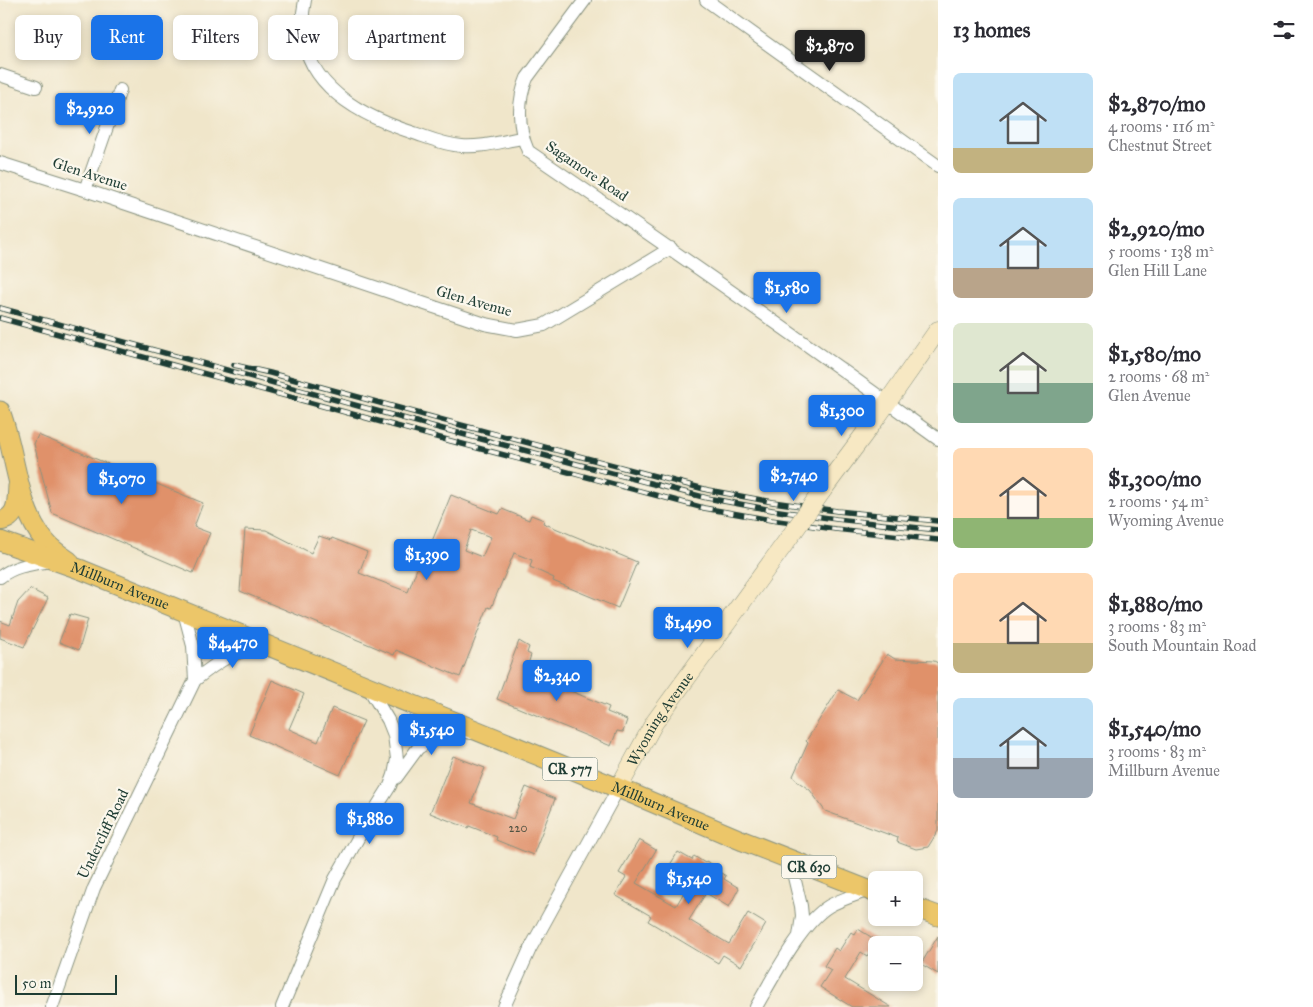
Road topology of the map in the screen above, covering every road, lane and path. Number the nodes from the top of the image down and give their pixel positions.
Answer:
1 (305, 0) edge
2 (585, 0) edge
3 (706, 0) edge
4 (0, 75) edge
5 (36, 87) dead end
6 (120, 90) dead end
7 (522, 138) junction
8 (0, 163) edge
9 (938, 166) edge
10 (85, 190) junction
11 (671, 248) junction
12 (938, 330) edge
13 (888, 402) junction
14 (0, 411) edge
15 (938, 439) edge
16 (18, 482) junction
17 (0, 521) edge
18 (0, 541) edge
19 (52, 561) junction
20 (82, 570) junction
21 (0, 577) edge
22 (184, 612) junction
23 (266, 646) junction
24 (196, 680) junction
25 (368, 687) junction
26 (482, 734) junction
27 (390, 786) junction
28 (618, 789) junction
29 (790, 860) junction
30 (868, 890) edge
31 (868, 894) edge
32 (923, 910) edge
33 (938, 916) edge
34 (800, 936) junction
35 (52, 1007) edge
36 (282, 1007) edge
37 (504, 1007) edge
38 (756, 1007) edge

1 - 7 street
2 - 7 street
3 - 9 street
4 - 5 street
6 - 10 street
7 - 11 street, Sagamore Road
8 - 10 street, Glen Avenue
10 - 11 street, Glen Avenue
11 - 13 street
12 - 13 main road, Wyoming Avenue / CR 577
13 - 15 street
13 - 28 main road, Wyoming Avenue / CR 577, bridge
14 - 16 main road, CR 577
16 - 17 main road
16 - 20 main road, CR 577
18 - 19 main road, Millburn Avenue / CR 577
19 - 20 main road, Millburn Avenue / CR 577
19 - 21 street
20 - 22 main road, Millburn Avenue / CR 577
22 - 23 main road, Millburn Avenue / CR 577
22 - 24 street
23 - 24 street, Undercliff Road
23 - 25 main road, Millburn Avenue / CR 577
24 - 35 street, Undercliff Road
25 - 26 main road, Millburn Avenue / CR 577
25 - 27 street
26 - 27 street
26 - 28 main road, Millburn Avenue / CR 577
27 - 36 street
28 - 29 main road, Millburn Avenue / CR 630
28 - 37 street, Wyoming Avenue
29 - 30 main road, Millburn Avenue / CR 630
29 - 34 street
31 - 34 street
32 - 33 main road
34 - 38 street

